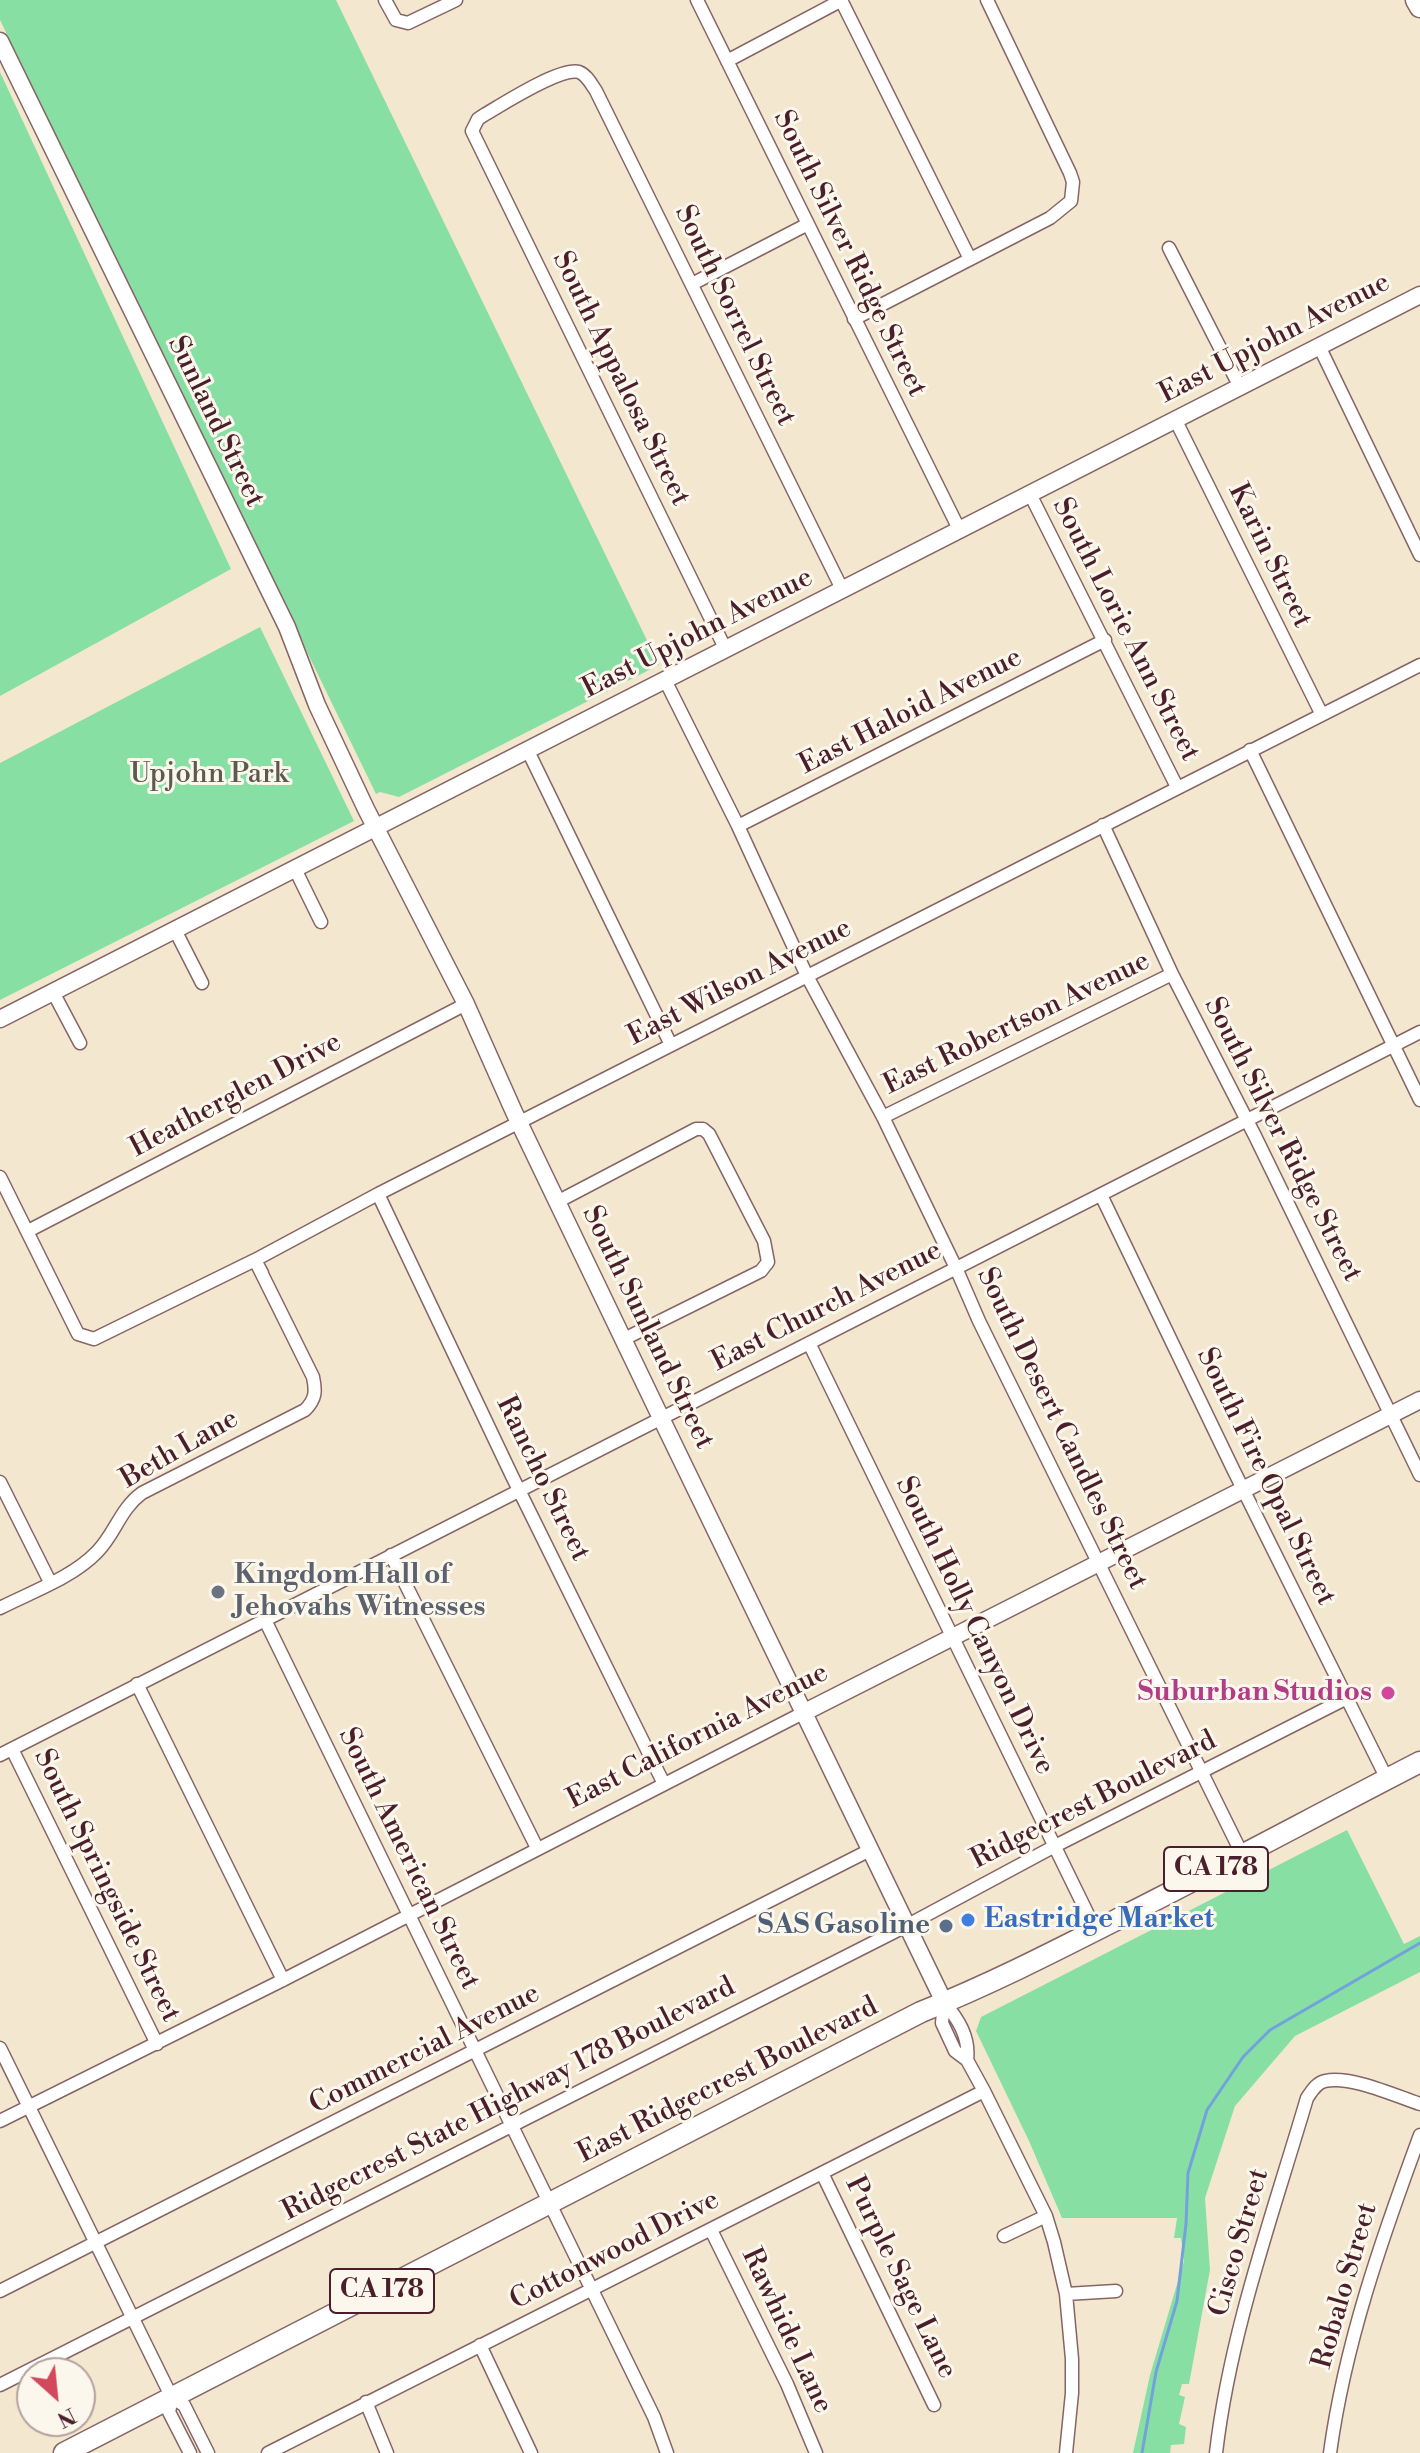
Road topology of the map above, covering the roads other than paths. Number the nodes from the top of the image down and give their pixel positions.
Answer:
1 (385, 0) edge
2 (456, 0) edge
3 (697, 0) edge
4 (842, 0) edge
5 (987, 0) edge
6 (1416, 0) edge
7 (1420, 7) edge
8 (0, 41) edge
9 (727, 61) junction
10 (472, 131) joint
11 (808, 224) junction
12 (1169, 248) dead end
13 (970, 259) junction
14 (692, 284) junction
15 (1420, 295) edge
16 (854, 319) junction
17 (1319, 346) junction
18 (1240, 387) junction
19 (1175, 419) junction
20 (1030, 494) junction
21 (959, 529) junction
22 (1420, 555) edge
23 (842, 589) junction
24 (1105, 640) junction
25 (725, 648) junction
26 (1420, 665) edge
27 (665, 680) junction
28 (1321, 713) junction
29 (1250, 750) junction
30 (528, 751) junction
31 (1177, 787) junction
32 (1103, 825) junction
33 (738, 826) junction
34 (375, 828) junction
35 (295, 869) junction
36 (321, 922) dead end
37 (175, 930) junction
38 (1172, 974) junction
39 (807, 976) junction
40 (202, 983) dead end
41 (53, 992) junction
42 (466, 1004) junction
43 (0, 1019) edge
44 (1420, 1032) edge
45 (80, 1043) dead end
46 (671, 1045) junction
47 (1393, 1045) junction
48 (1420, 1100) edge
49 (883, 1117) junction
50 (1247, 1120) junction
51 (519, 1122) junction
52 (0, 1177) edge
53 (378, 1194) junction
54 (1101, 1195) junction
55 (557, 1202) junction
56 (28, 1231) junction
57 (255, 1260) junction
58 (956, 1268) junction
59 (624, 1339) junction
60 (809, 1343) junction
61 (1420, 1400) edge
62 (1392, 1415) junction
63 (661, 1418) junction
64 (1420, 1475) edge
65 (0, 1482) edge
66 (1243, 1488) junction
67 (519, 1489) junction
68 (391, 1555) junction
69 (1098, 1561) junction
70 (50, 1582) junction
71 (0, 1608) edge
72 (265, 1620) junction
73 (953, 1636) junction
74 (137, 1684) junction
75 (1347, 1698) junction
76 (803, 1713) junction
77 (12, 1749) junction
78 (0, 1755) edge
79 (1420, 1762) edge
80 (1202, 1773) junction
81 (1387, 1779) junction
82 (664, 1784) junction
83 (1055, 1846) junction
84 (537, 1848) junction
85 (870, 1850) junction
86 (1243, 1856) junction
87 (408, 1915) junction
88 (906, 1926) junction
89 (1096, 1931) junction
90 (283, 1980) junction
91 (944, 2002) junction
92 (157, 2044) junction
93 (0, 2048) edge
94 (476, 2052) junction
95 (984, 2091) junction
96 (1420, 2104) edge
97 (28, 2107) junction
98 (0, 2121) edge
99 (511, 2126) junction
100 (1420, 2135) edge
101 (822, 2173) junction
102 (550, 2205) junction
103 (1046, 2216) junction
104 (711, 2230) junction
105 (1004, 2236) dead end
106 (95, 2242) junction
107 (592, 2290) junction
108 (0, 2291) edge
109 (1116, 2291) dead end
110 (1066, 2294) junction
111 (133, 2319) junction
112 (480, 2345) junction
113 (0, 2385) edge
114 (172, 2398) junction
115 (366, 2402) junction
116 (934, 2405) dead end
117 (64, 2453) edge
118 (190, 2453) edge
119 (208, 2453) edge
120 (268, 2453) edge
121 (387, 2453) edge
122 (531, 2453) edge
123 (667, 2453) edge
124 (816, 2453) edge
125 (1066, 2453) edge
126 (1216, 2453) edge
127 (1330, 2453) edge

1 - 2 street
3 - 9 street, South Silver Ridge Street
4 - 9 street
4 - 13 street
5 - 13 street
6 - 7 main road
8 - 34 street, Sunland Street
9 - 11 street, South Silver Ridge Street
10 - 14 street, South Sorrel Street
10 - 25 street, South Appalosa Street
11 - 14 street
11 - 16 street, South Silver Ridge Street
12 - 18 street
13 - 16 street
14 - 23 street, South Sorrel Street
15 - 17 street, East Upjohn Avenue
16 - 21 street, South Silver Ridge Street
17 - 18 street, East Upjohn Avenue
17 - 22 street
18 - 19 street, East Upjohn Avenue
19 - 20 street, East Upjohn Avenue
19 - 28 street, Karin Street
20 - 21 street, East Upjohn Avenue
20 - 24 street, South Lorie Ann Street
21 - 23 street, East Upjohn Avenue
23 - 25 street, East Upjohn Avenue
24 - 31 street, South Lorie Ann Street
24 - 33 street, East Haloid Avenue
25 - 27 street, East Upjohn Avenue
26 - 28 street, East Wilson Avenue
27 - 30 street, East Upjohn Avenue
27 - 33 street, South Desert Candles Street
28 - 29 street, East Wilson Avenue
29 - 31 street, East Wilson Avenue
29 - 47 street
30 - 34 street, East Upjohn Avenue
30 - 46 street
31 - 32 street, East Wilson Avenue
32 - 38 street, South Silver Ridge Street
32 - 39 street, East Wilson Avenue
33 - 39 street, South Desert Candles Street
34 - 35 street, East Upjohn Avenue
34 - 42 street, South Sunland Street
35 - 36 street
35 - 37 street, East Upjohn Avenue
37 - 40 street
37 - 41 street, East Upjohn Avenue
38 - 49 street, East Robertson Avenue
38 - 50 street, South Silver Ridge Street
39 - 46 street, East Wilson Avenue
39 - 49 street, South Desert Candles Street
41 - 43 street, East Upjohn Avenue
41 - 45 street
42 - 51 street, South Sunland Street
42 - 56 street, Heatherglen Drive
44 - 47 street, East Church Avenue
46 - 51 street, East Wilson Avenue
47 - 48 street
47 - 50 street, East Church Avenue
49 - 58 street, South Desert Candles Street
50 - 54 street, East Church Avenue
50 - 62 street, South Silver Ridge Street
51 - 53 street, East Wilson Avenue
51 - 55 street, South Sunland Street
52 - 56 street
53 - 57 street, East Wilson Avenue
53 - 67 street, Rancho Street
54 - 58 street, East Church Avenue
54 - 66 street, South Fire Opal Street
55 - 59 street, South Sunland Street
55 - 59 street
56 - 57 street, East Wilson Avenue
57 - 70 street, Beth Lane
58 - 60 street, East Church Avenue
58 - 69 street, South Desert Candles Street
59 - 63 street, South Sunland Street
60 - 63 street, East Church Avenue
60 - 73 street, South Holly Canyon Drive
61 - 62 street, East California Avenue
62 - 64 street, South Silver Ridge Street
62 - 66 street, East California Avenue
63 - 67 street, East Church Avenue
63 - 76 street, South Sunland Street
65 - 70 street
66 - 69 street, East California Avenue
66 - 75 street, South Fire Opal Street
67 - 68 street, East Church Avenue
67 - 82 street, Rancho Street
68 - 72 street, East Church Avenue
68 - 84 street
69 - 73 street, East California Avenue
69 - 80 street, South Desert Candles Street
70 - 71 street, Beth Lane
72 - 74 street, East Church Avenue
72 - 87 street, South American Street
73 - 76 street, East California Avenue
73 - 83 street, South Holly Canyon Drive
74 - 77 street, East Church Avenue
74 - 90 street
75 - 80 street, Ridgecrest Boulevard
75 - 81 street, South Fire Opal Street
76 - 82 street, East California Avenue
76 - 85 street, South Sunland Street
77 - 78 street, East Church Avenue
77 - 92 street, South Springside Street
79 - 81 main road, East Ridgecrest Boulevard / CA 178
80 - 83 street, Ridgecrest Boulevard
80 - 86 street, South Desert Candles Street
81 - 86 main road, East Ridgecrest Boulevard / CA 178
82 - 84 street, East California Avenue
83 - 88 street, Ridgecrest Boulevard
83 - 89 street, South Holly Canyon Drive
84 - 87 street, East California Avenue
85 - 88 street
85 - 94 street, Commercial Avenue
86 - 89 main road, East Ridgecrest Boulevard / CA 178
87 - 90 street, East California Avenue
87 - 94 street, South American Street
88 - 91 street
88 - 99 street, Ridgecrest State Highway 178 Boulevard
89 - 91 main road, East Ridgecrest Boulevard / CA 178
90 - 92 street, East California Avenue
91 - 95 street
91 - 102 main road, East Ridgecrest Boulevard / CA 178
92 - 97 street, East California Avenue
93 - 97 street
94 - 99 street, South American Street
94 - 106 street, Commercial Avenue
95 - 101 street, Cottonwood Drive
95 - 103 street
96 - 126 street, Cisco Street
97 - 98 street, East California Avenue
97 - 106 street
99 - 102 street, South American Street
99 - 111 street, Ridgecrest State Highway 178 Boulevard
100 - 127 street, Robalo Street
101 - 104 street, Cottonwood Drive
101 - 116 street, Purple Sage Lane
102 - 107 street, South American Street
102 - 114 main road, East Ridgecrest Boulevard / CA 178
103 - 105 street
103 - 110 street
104 - 107 street, Cottonwood Drive
104 - 124 street, Rawhide Lane
106 - 108 street, Commercial Avenue
106 - 111 street
107 - 112 street, Cottonwood Drive
107 - 123 street, South American Street
109 - 110 street
110 - 125 street
111 - 113 street, Ridgecrest State Highway 178 Boulevard
111 - 114 street
112 - 115 street, Cottonwood Drive
112 - 122 street
114 - 117 main road, East Ridgecrest Boulevard / CA 178
114 - 118 street
114 - 119 street
115 - 120 street, Cottonwood Drive
115 - 121 street

